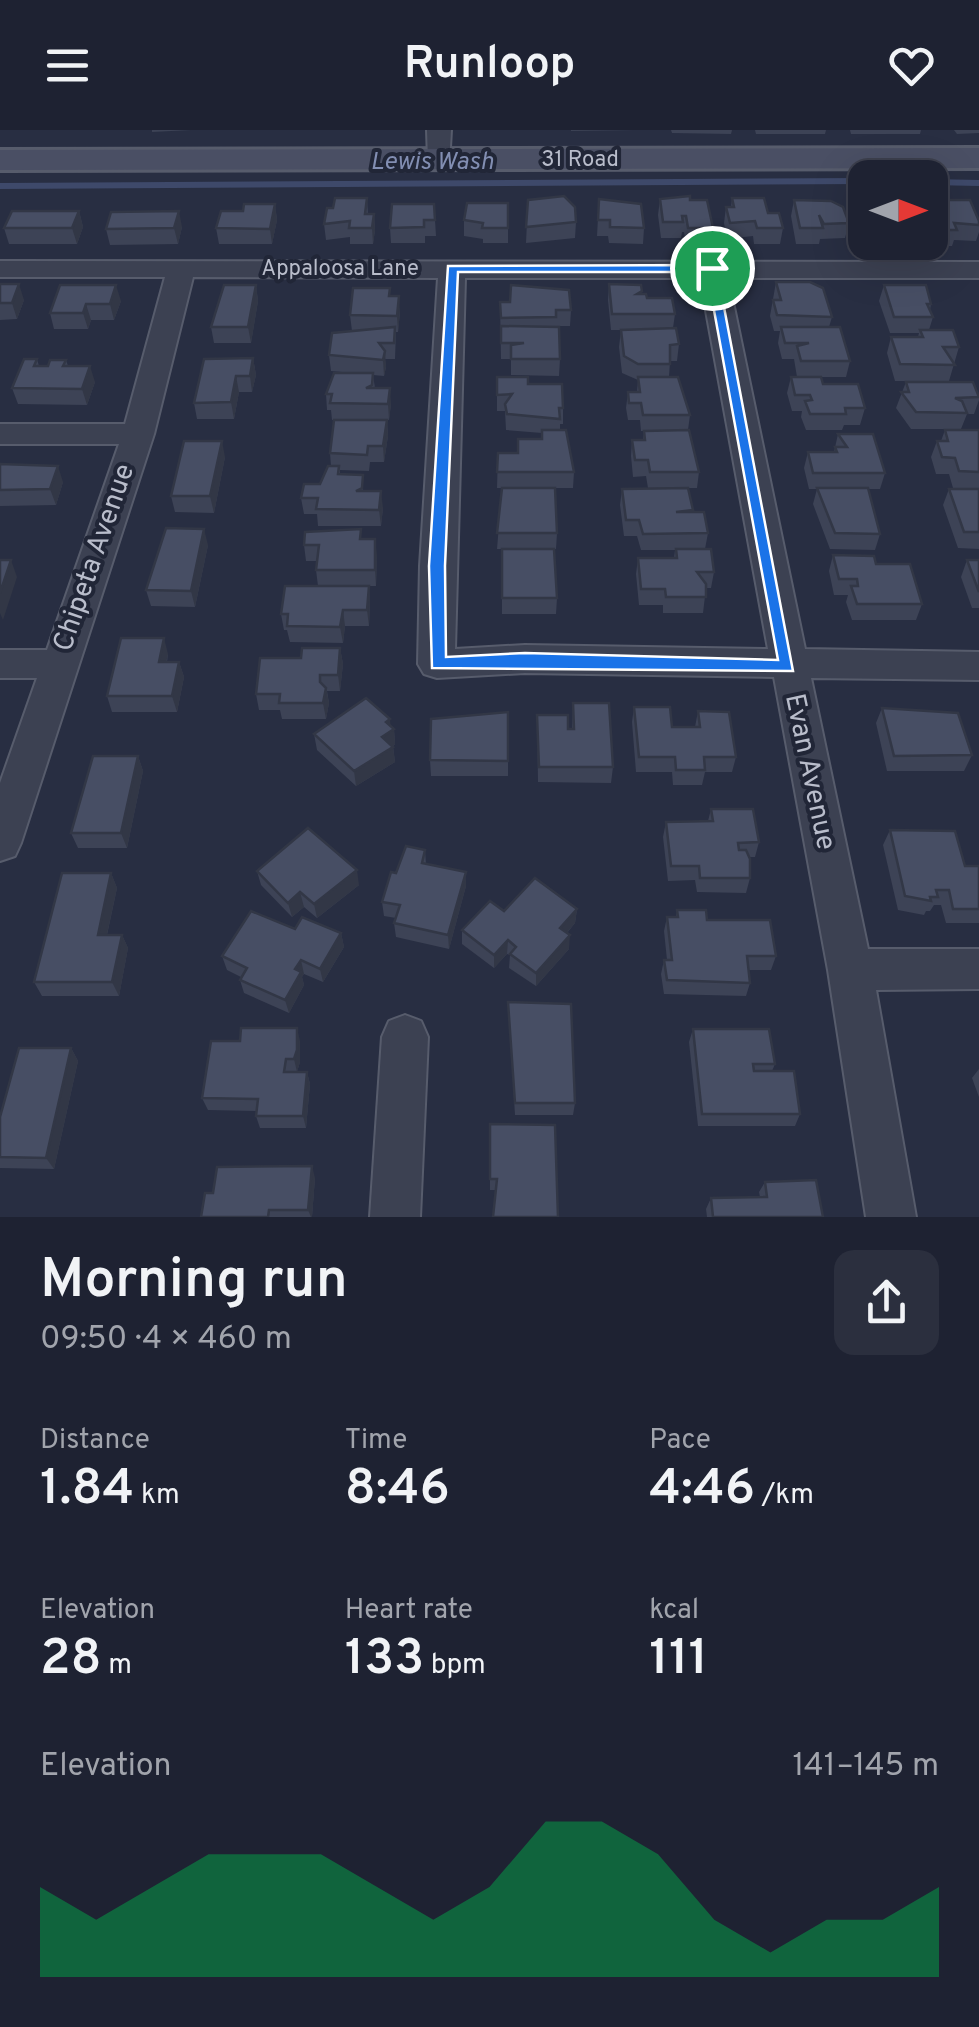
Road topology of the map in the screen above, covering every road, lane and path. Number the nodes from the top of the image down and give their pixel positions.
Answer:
1 (440, 145) edge
2 (979, 158) edge
3 (0, 160) edge
4 (452, 268) junction
5 (712, 268) junction
6 (0, 269) edge
7 (181, 270) junction
8 (975, 278) edge
9 (0, 434) edge
10 (138, 434) junction
11 (0, 664) edge
12 (59, 664) junction
13 (787, 666) junction
14 (979, 666) edge
15 (0, 843) edge
16 (979, 969) edge
17 (850, 970) junction
18 (406, 1037) dead end
19 (396, 1217) edge
20 (891, 1217) edge

1 - 2 street, 31 Road
1 - 3 street, 31 Road
4 - 5 street, Appaloosa Lane
4 - 7 street, Appaloosa Lane
4 - 13 street
5 - 8 street, Appaloosa Lane
5 - 13 street, Evan Avenue
6 - 7 street, Appaloosa Lane
7 - 10 street, Chipeta Avenue
9 - 10 street
10 - 12 street, Chipeta Avenue
11 - 12 street
12 - 15 street, Chipeta Avenue
13 - 14 street
13 - 17 street, Evan Avenue
16 - 17 street
17 - 20 street, Evan Avenue
18 - 19 street

